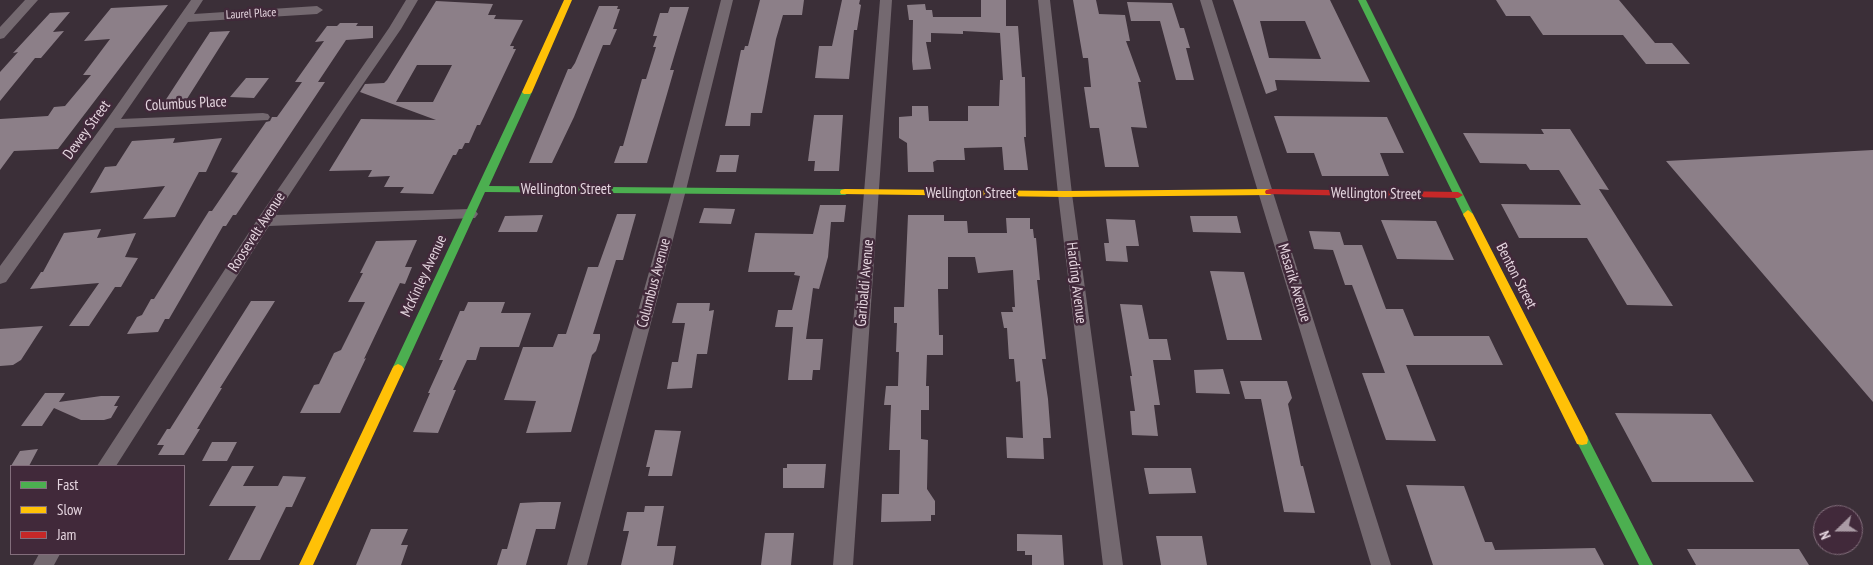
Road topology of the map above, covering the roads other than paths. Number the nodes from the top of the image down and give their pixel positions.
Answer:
1 (32, 0) edge
2 (198, 0) edge
3 (412, 0) edge
4 (568, 0) edge
5 (727, 0) edge
6 (886, 0) edge
7 (1044, 0) edge
8 (1206, 0) edge
9 (1362, 0) edge
10 (317, 10) dead end
11 (185, 18) junction
12 (0, 36) edge
13 (263, 117) dead end
14 (111, 124) junction
15 (483, 189) junction
16 (679, 190) junction
17 (1266, 192) junction
18 (872, 193) junction
19 (1065, 194) junction
20 (1458, 195) junction
21 (470, 214) junction
22 (264, 221) junction
23 (7, 259) edge
24 (0, 278) edge
25 (107, 465) edge
26 (306, 565) edge
27 (577, 565) edge
28 (843, 565) edge
29 (1113, 565) edge
30 (1381, 565) edge
31 (1646, 565) edge

1 - 12 street
2 - 11 street, Dewey Street
3 - 22 street, Roosevelt Avenue
4 - 15 street, McKinley Avenue
5 - 16 street, Columbus Avenue
6 - 18 street, Garibaldi Avenue
7 - 19 street, Harding Avenue
8 - 17 street, Masarik Avenue
9 - 20 street, Benton Street
10 - 11 street, Laurel Place
11 - 14 street, Dewey Street
13 - 14 street, Columbus Place
14 - 23 street, Dewey Street
15 - 16 street, Wellington Street
15 - 21 street, McKinley Avenue
16 - 18 street, Wellington Street
16 - 27 street, Columbus Avenue
17 - 19 street, Wellington Street
17 - 20 street, Wellington Street
17 - 30 street, Masarik Avenue
18 - 19 street, Wellington Street
18 - 28 street, Garibaldi Avenue
19 - 29 street, Harding Avenue
20 - 31 street, Benton Street
21 - 22 street
21 - 26 street, McKinley Avenue
22 - 25 street, Roosevelt Avenue
23 - 24 street, Dewey Street

